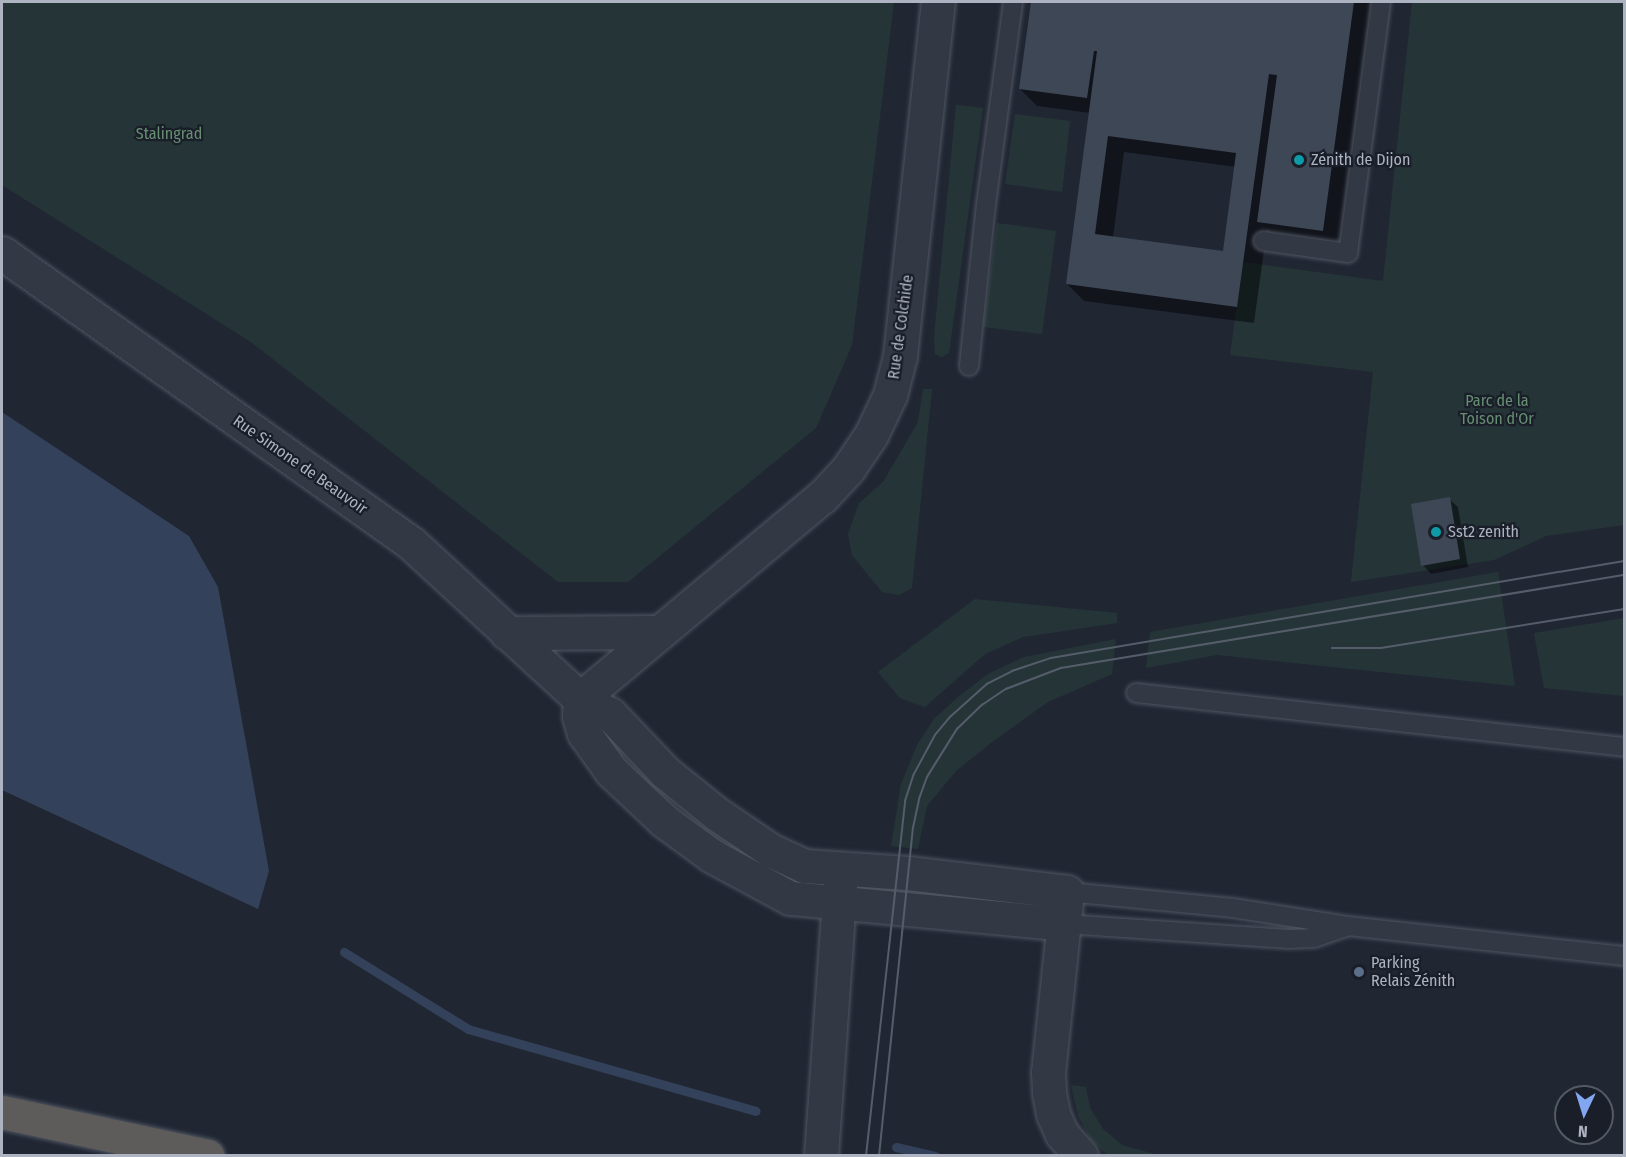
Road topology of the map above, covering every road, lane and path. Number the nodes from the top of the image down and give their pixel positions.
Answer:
1 (938, 2) edge
2 (1013, 2) edge
3 (1381, 2) edge
4 (1263, 241) dead end
5 (2, 253) edge
6 (969, 366) dead end
7 (658, 632) junction
8 (507, 633) junction
9 (1136, 693) dead end
10 (580, 699) junction
11 (1624, 747) edge
12 (841, 870) junction
13 (838, 904) junction
14 (1066, 908) junction
15 (1348, 926) junction
16 (1624, 956) edge
17 (2, 1112) edge
18 (2, 1133) edge
19 (101, 1155) edge
20 (207, 1155) edge
21 (820, 1155) edge
22 (1081, 1155) edge

1 - 7 street, Rue de Colchide
2 - 6 lane
3 - 4 lane
5 - 8 street, Rue Simone de Beauvoir
7 - 8 street
7 - 10 street, Rue de Colchide
8 - 10 street, Rue Simone de Beauvoir
9 - 11 lane
10 - 12 street, Rue Simone de Beauvoir
10 - 13 street
12 - 13 street
12 - 14 street, Rue Simone de Beauvoir
13 - 14 street
13 - 21 street
14 - 15 lane
14 - 15 lane
14 - 22 street
15 - 16 lane
17 - 20 highway
18 - 19 highway

